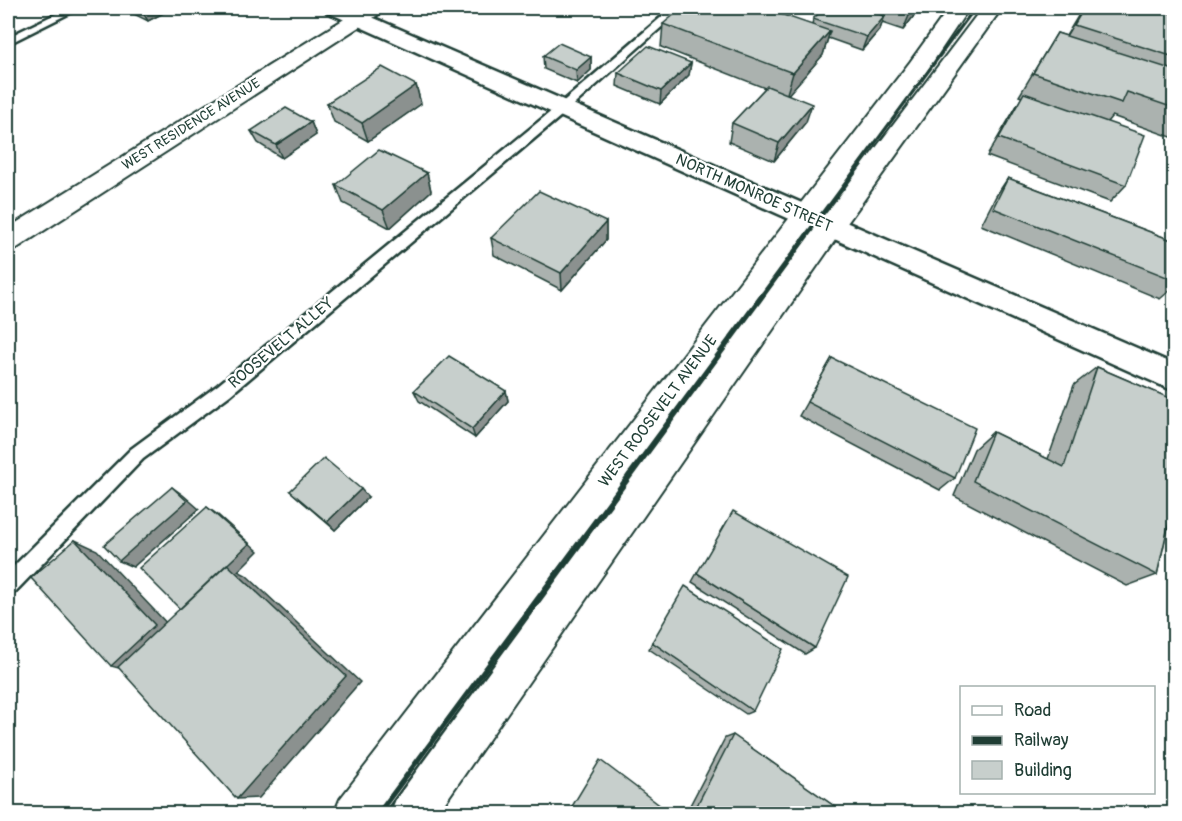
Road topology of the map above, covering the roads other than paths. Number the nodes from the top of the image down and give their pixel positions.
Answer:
1 (75, 8) edge
2 (678, 8) edge
3 (959, 8) edge
4 (992, 8) edge
5 (356, 11) edge
6 (8, 41) edge
7 (562, 108) junction
8 (818, 221) junction
9 (8, 241) edge
10 (1173, 372) edge
11 (8, 585) edge
12 (355, 813) edge
13 (411, 813) edge

1 - 6 lane
2 - 7 lane, ROOSEVELT ALLEY
3 - 8 street, WEST ROOSEVELT AVENUE
4 - 8 street, WEST ROOSEVELT AVENUE
5 - 7 main road, NORTH MONROE STREET
5 - 9 street, WEST RESIDENCE AVENUE
7 - 8 main road, NORTH MONROE STREET
7 - 11 lane, ROOSEVELT ALLEY
8 - 10 main road, NORTH MONROE STREET
8 - 12 street, WEST ROOSEVELT AVENUE
8 - 13 street, WEST ROOSEVELT AVENUE

